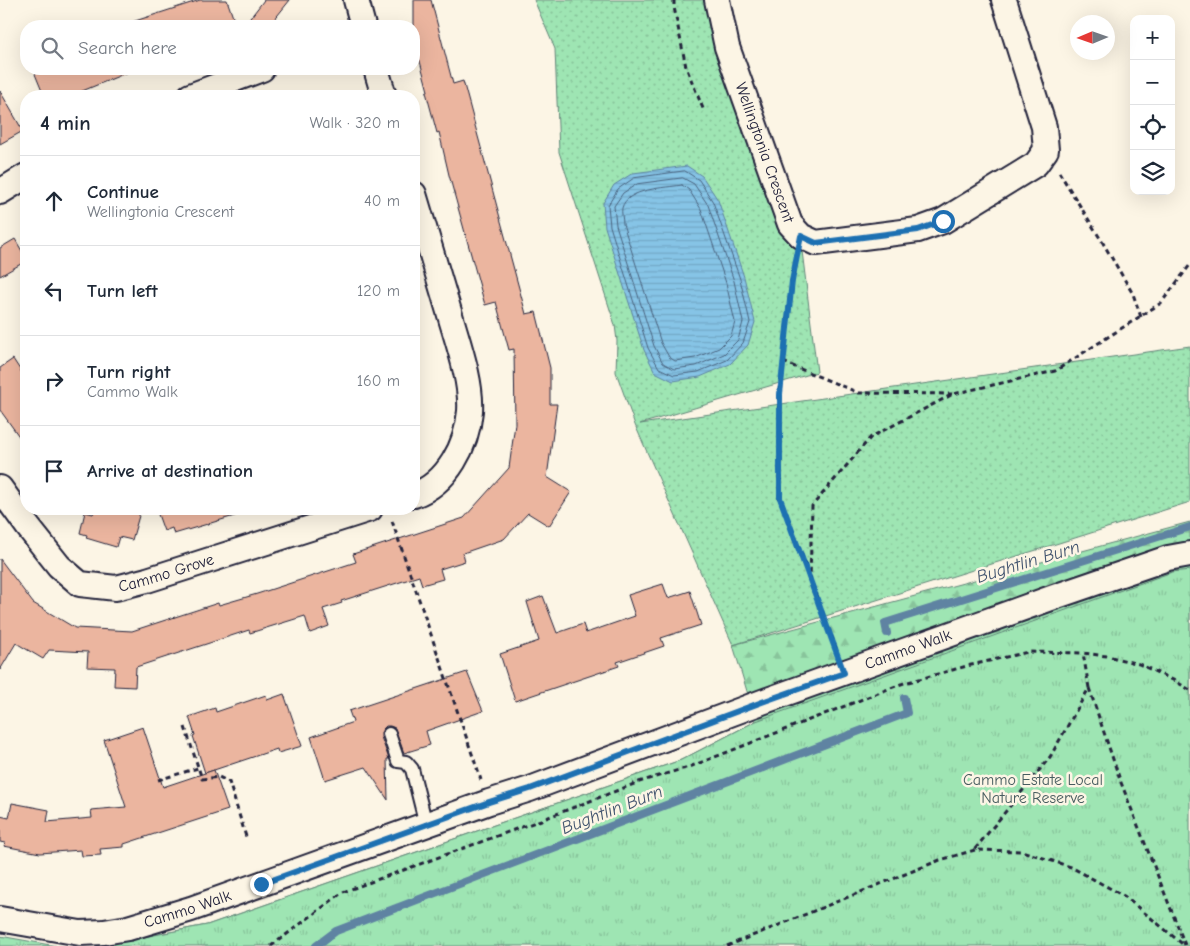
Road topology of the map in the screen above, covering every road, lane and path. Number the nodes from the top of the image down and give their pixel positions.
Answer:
1 (356, 0) edge
2 (674, 0) edge
3 (717, 0) edge
4 (1004, 0) edge
5 (361, 20) edge
6 (246, 75) edge
7 (378, 75) edge
8 (206, 90) edge
9 (382, 90) edge
10 (704, 111) dead end
11 (1046, 150) junction
12 (20, 180) edge
13 (0, 192) edge
14 (420, 214) edge
15 (801, 236) junction
16 (1190, 265) edge
17 (1141, 317) junction
18 (783, 362) junction
19 (953, 394) junction
20 (0, 488) edge
21 (420, 492) edge
22 (373, 515) edge
23 (381, 515) edge
24 (1190, 554) edge
25 (810, 580) junction
26 (1083, 653) junction
27 (844, 673) junction
28 (1089, 688) junction
29 (1190, 690) edge
30 (185, 727) dead end
31 (389, 734) dead end
32 (198, 768) junction
33 (158, 780) dead end
34 (489, 802) junction
35 (426, 825) junction
36 (247, 840) dead end
37 (975, 850) junction
38 (0, 919) edge
39 (272, 946) edge
40 (727, 946) edge
41 (1185, 946) edge

1 - 5 street
2 - 10 path
3 - 15 street, Wellingtonia Crescent
4 - 11 street
6 - 8 street
7 - 9 street
11 - 15 street, Wellingtonia Crescent
11 - 17 path
12 - 13 street
14 - 21 street
15 - 18 path
16 - 17 path
17 - 19 path
18 - 19 path
18 - 25 path
19 - 25 path
20 - 22 street, Cammo Grove
23 - 34 path
24 - 27 street, Cammo Walk
25 - 27 path
26 - 28 path
26 - 29 path
26 - 39 path
27 - 34 street, Cammo Walk
28 - 37 path
28 - 41 path
30 - 32 path
31 - 35 lane
32 - 33 path
32 - 36 path
34 - 35 street, Cammo Walk
35 - 38 street, Cammo Walk
37 - 40 path
37 - 41 path

